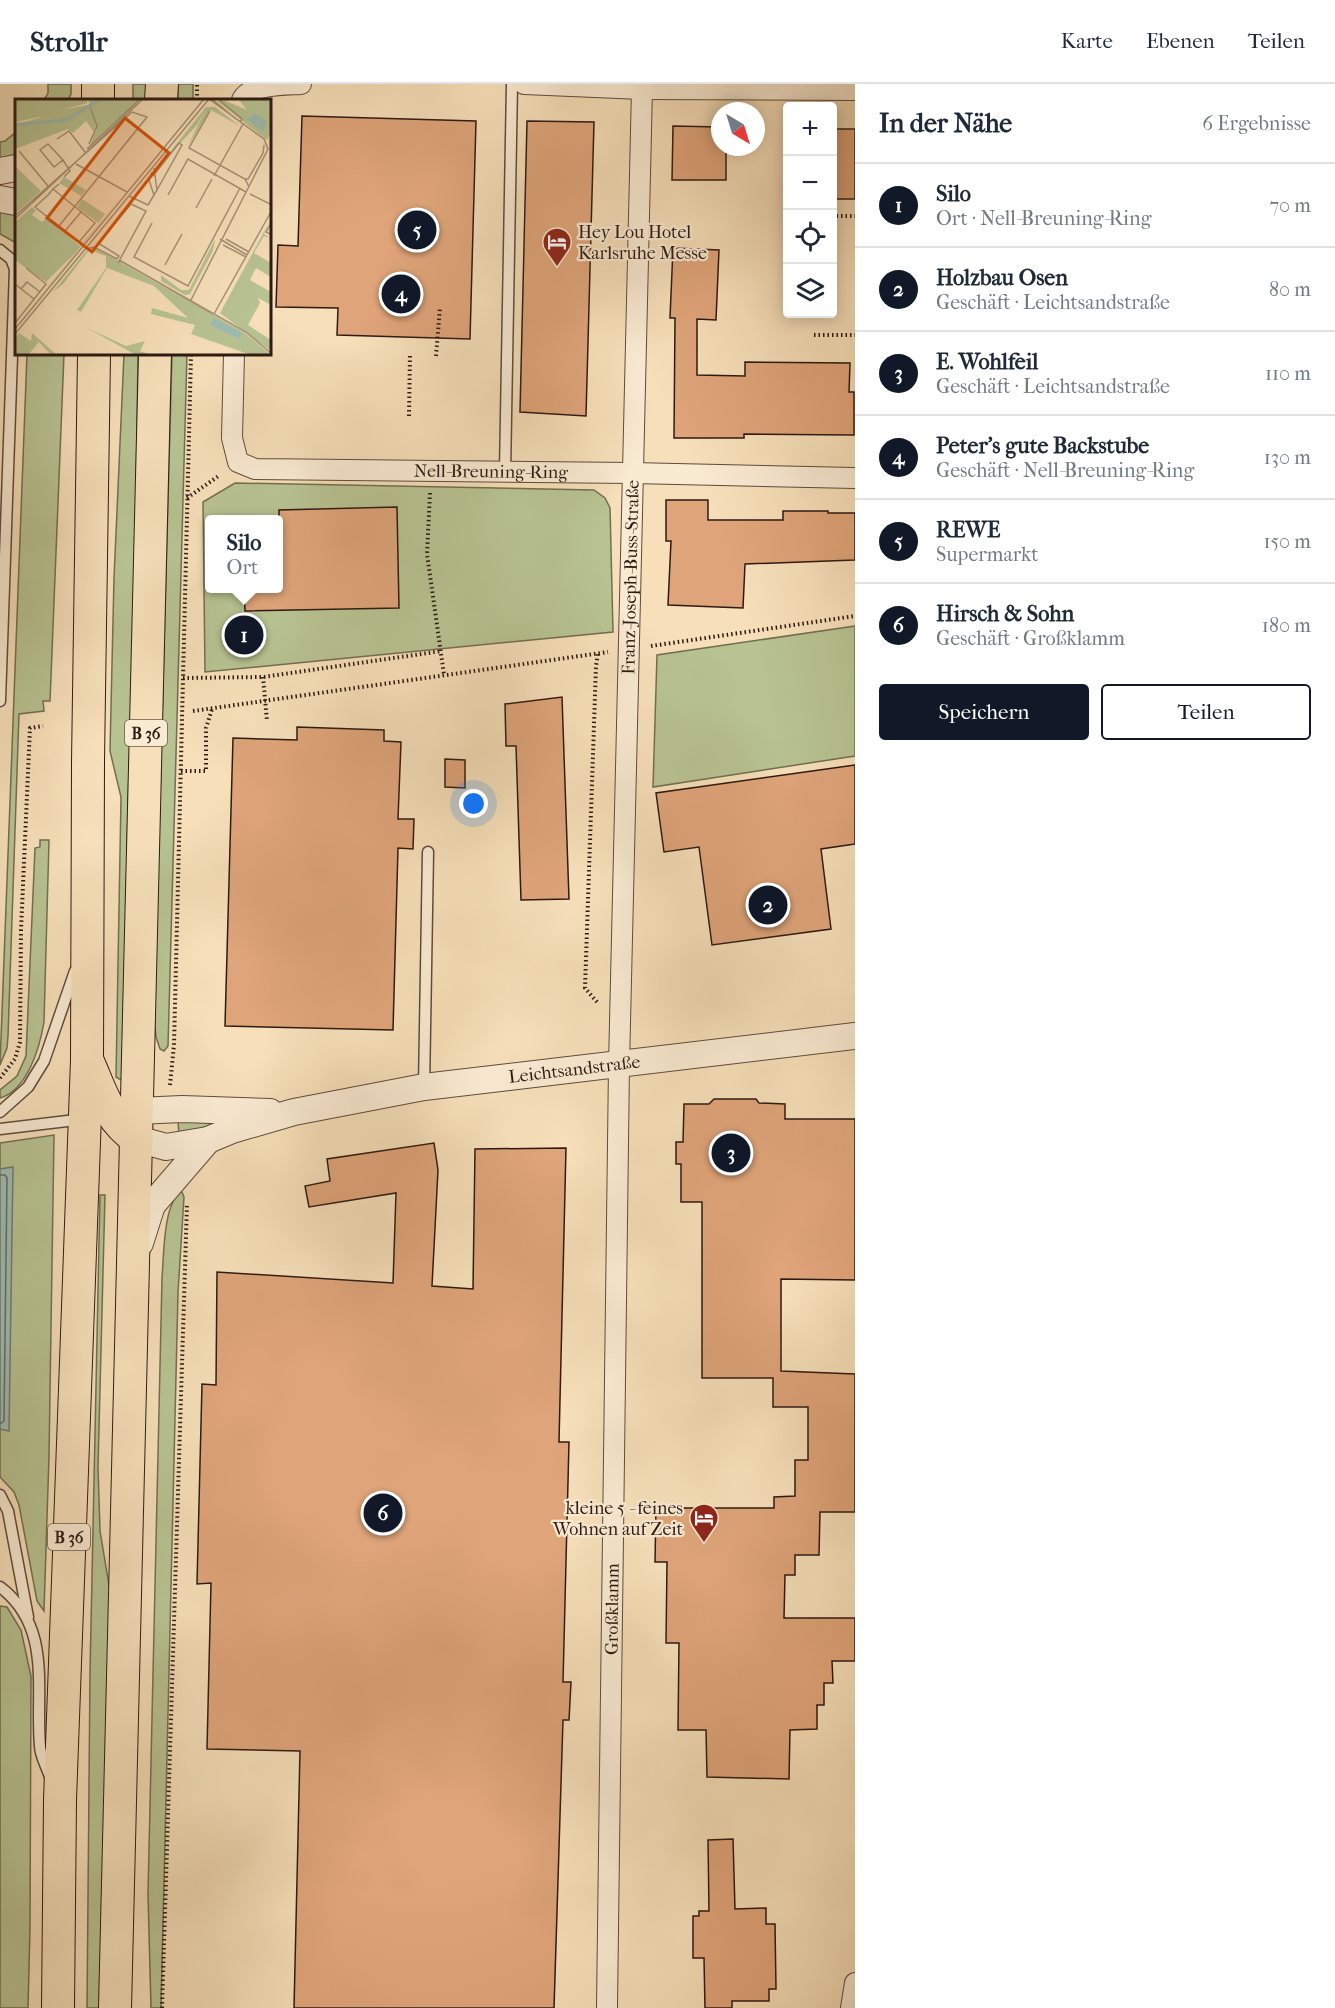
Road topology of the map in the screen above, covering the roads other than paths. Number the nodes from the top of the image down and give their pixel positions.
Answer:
1 (93, 84) edge
2 (162, 84) edge
3 (301, 84) edge
4 (512, 84) edge
5 (524, 84) edge
6 (642, 88) junction
7 (855, 90) edge
8 (85, 99) edge
9 (161, 99) edge
10 (242, 99) edge
11 (15, 168) edge
12 (0, 171) edge
13 (0, 199) edge
14 (15, 202) edge
15 (0, 250) edge
16 (94, 356) edge
17 (155, 356) edge
18 (234, 356) edge
19 (505, 472) junction
20 (632, 473) junction
21 (855, 478) edge
22 (0, 701) edge
23 (428, 852) dead end
24 (88, 934) junction
25 (855, 1036) edge
26 (619, 1065) junction
27 (424, 1087) junction
28 (0, 1112) edge
29 (294, 1113) junction
30 (117, 1121) junction
31 (0, 1129) edge
32 (208, 1140) junction
33 (135, 1189) junction
34 (132, 1269) junction
35 (0, 1496) edge
36 (0, 1587) edge
37 (29, 1621) junction
38 (60, 1800) junction
39 (855, 1983) edge
40 (58, 2008) edge
41 (115, 2008) edge
42 (607, 2008) edge
43 (850, 2008) edge

1 - 8 street
2 - 9 main road
3 - 10 street
4 - 19 lane
5 - 6 street
6 - 7 street
6 - 20 street, Franz-Joseph-Buss-Straße
11 - 12 street
13 - 14 street
15 - 22 lane
16 - 24 main road, B 36
17 - 30 main road, B 36
18 - 19 street, Nell-Breuning-Ring
19 - 20 street, Nell-Breuning-Ring
20 - 21 street, Nell-Breuning-Ring
20 - 26 street, Franz-Joseph-Buss-Straße
23 - 27 lane
24 - 28 lane
24 - 30 main road, B 36
25 - 26 street, Leichtsandstraße
26 - 27 street, Leichtsandstraße
26 - 42 street, Großklamm
27 - 29 street, Leichtsandstraße
29 - 30 street, Leichtsandstraße
29 - 32 street, Leichtsandstraße
30 - 31 lane
30 - 32 street, Leichtsandstraße
30 - 33 main road, B 36
30 - 33 main road
30 - 38 main road, B 36
32 - 34 street, Leichtsandstraße
33 - 34 main road, B 36
34 - 41 main road, B 36
35 - 37 lane
36 - 37 lane
37 - 38 lane
38 - 40 main road, B 36
39 - 43 street

